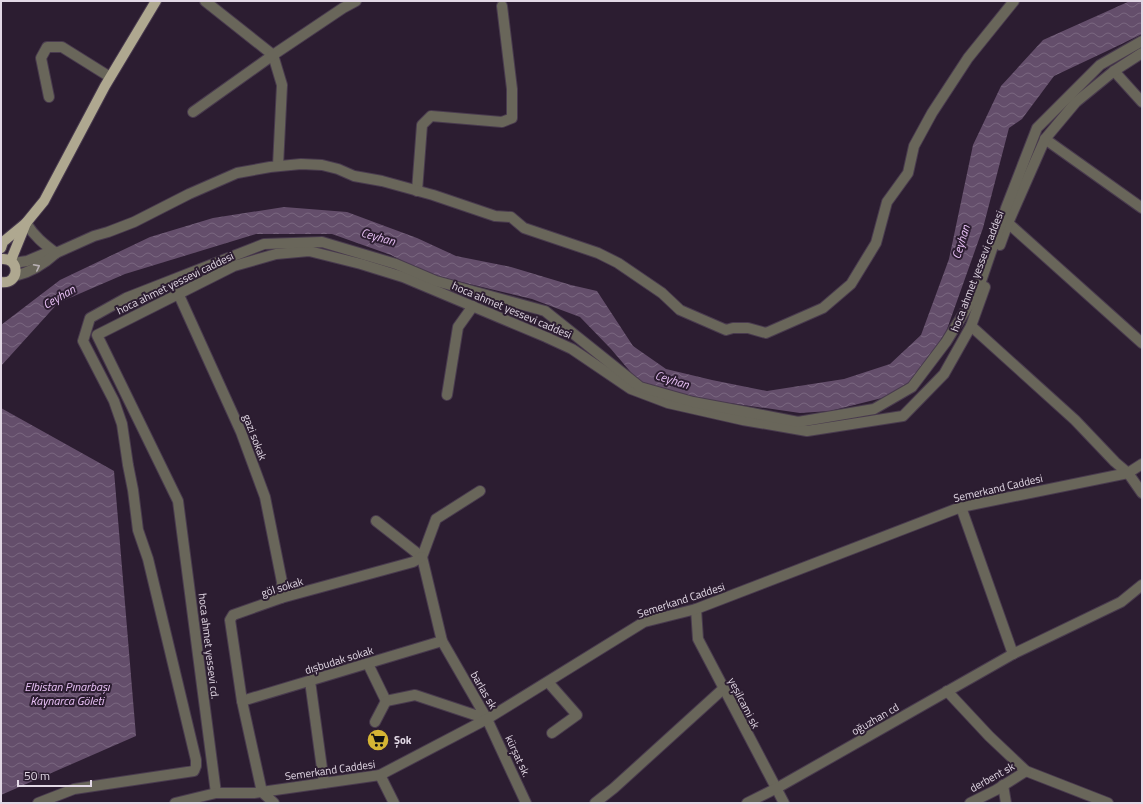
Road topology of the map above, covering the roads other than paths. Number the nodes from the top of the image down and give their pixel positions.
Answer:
1 (156, 1) edge
2 (205, 1) edge
3 (356, 1) edge
4 (1014, 1) edge
5 (340, 4) edge
6 (502, 6) dead end
7 (1142, 41) edge
8 (1142, 53) edge
9 (273, 55) junction
10 (1114, 71) junction
11 (110, 77) junction
12 (49, 96) dead end
13 (1142, 102) edge
14 (193, 112) dead end
15 (1045, 139) junction
16 (278, 166) junction
17 (417, 191) junction
18 (1141, 206) edge
19 (26, 223) junction
20 (1008, 223) junction
21 (1, 248) edge
22 (56, 253) junction
23 (9, 261) edge
24 (15, 276) junction
25 (2, 283) edge
26 (178, 293) junction
27 (473, 306) junction
28 (971, 326) junction
29 (1142, 343) edge
30 (447, 395) dead end
31 (1142, 464) edge
32 (1128, 473) junction
33 (480, 491) dead end
34 (1142, 493) edge
35 (178, 501) joint
36 (960, 508) junction
37 (376, 521) dead end
38 (422, 557) junction
39 (1142, 585) edge
40 (281, 598) junction
41 (696, 609) junction
42 (442, 641) junction
43 (1013, 654) junction
44 (368, 664) junction
45 (310, 681) junction
46 (548, 682) junction
47 (723, 689) junction
48 (947, 692) junction
49 (242, 701) junction
50 (386, 701) junction
51 (487, 719) junction
52 (374, 722) dead end
53 (552, 733) dead end
54 (1026, 771) junction
55 (380, 775) junction
56 (324, 783) junction
57 (1003, 785) junction
58 (777, 788) junction
59 (262, 792) junction
60 (216, 793) junction
61 (38, 803) edge
62 (175, 803) edge
63 (274, 803) edge
64 (394, 803) edge
65 (526, 803) edge
66 (595, 803) edge
67 (747, 803) edge
68 (784, 803) edge
69 (970, 803) edge
70 (1006, 803) edge
71 (1108, 803) edge

1 - 11 main road
2 - 9 street
3 - 5 street
4 - 17 street
5 - 9 street
6 - 17 street
7 - 61 street
8 - 10 street, hoca ahmet yessevi caddesi
9 - 14 street
9 - 16 street
10 - 13 street
10 - 15 street, hoca ahmet yessevi caddesi
11 - 12 street
11 - 19 main road
15 - 18 street
15 - 20 street, hoca ahmet yessevi caddesi
16 - 17 street
16 - 22 street
19 - 21 main road
19 - 22 street
19 - 23 main road
20 - 28 street, hoca ahmet yessevi caddesi
20 - 29 street
22 - 23 street
24 -> 22 street
23 - 24 main road
24 - 25 main road
26 - 27 street, hoca ahmet yessevi caddesi
26 - 35 street, hoca ahmet yessevi caddesi
26 - 40 street, gazi sokak
27 - 28 street, hoca ahmet yessevi caddesi
27 - 30 street
28 - 32 street
31 - 32 street, Semerkand Caddesi
32 - 34 street
32 - 36 street, Semerkand Caddesi
33 - 38 street
35 - 60 street, hoca ahmet yessevi cd.
36 - 41 street, Semerkand Caddesi
36 - 43 street
37 - 38 street
38 - 40 street, göl sokak
38 - 42 street, barlas sk
39 - 43 street, oğuzhan cd
40 - 49 street, göl sokak
41 - 46 street, Semerkand Caddesi
41 - 47 street, yeşilcami sk
42 - 44 street, dışbudak sokak
42 - 51 street, barlas sk
43 - 48 street, oğuzhan cd
44 - 45 street, dışbudak sokak
44 - 50 street
45 - 49 street, dışbudak sokak
45 - 56 street
46 - 51 street, Semerkand Caddesi
46 - 53 street
47 - 58 street, yeşilcami sk
47 - 66 street
48 - 54 street
48 - 58 street, oğuzhan cd
49 - 59 street, göl sokak
50 - 51 street, barlas sk
50 - 52 street
51 - 55 street, Semerkand Caddesi
51 - 65 street, kürşat sk.
54 - 57 street, derbent sk
54 - 71 street
55 - 56 street, Semerkand Caddesi
55 - 64 street
56 - 59 street, Semerkand Caddesi
57 - 69 street, derbent sk
57 - 70 street
58 - 67 street, oğuzhan cd
58 - 68 street, yeşilcami sk
59 - 60 street, Semerkand Caddesi
59 - 63 street
60 - 62 street, Semerkand Caddesi

